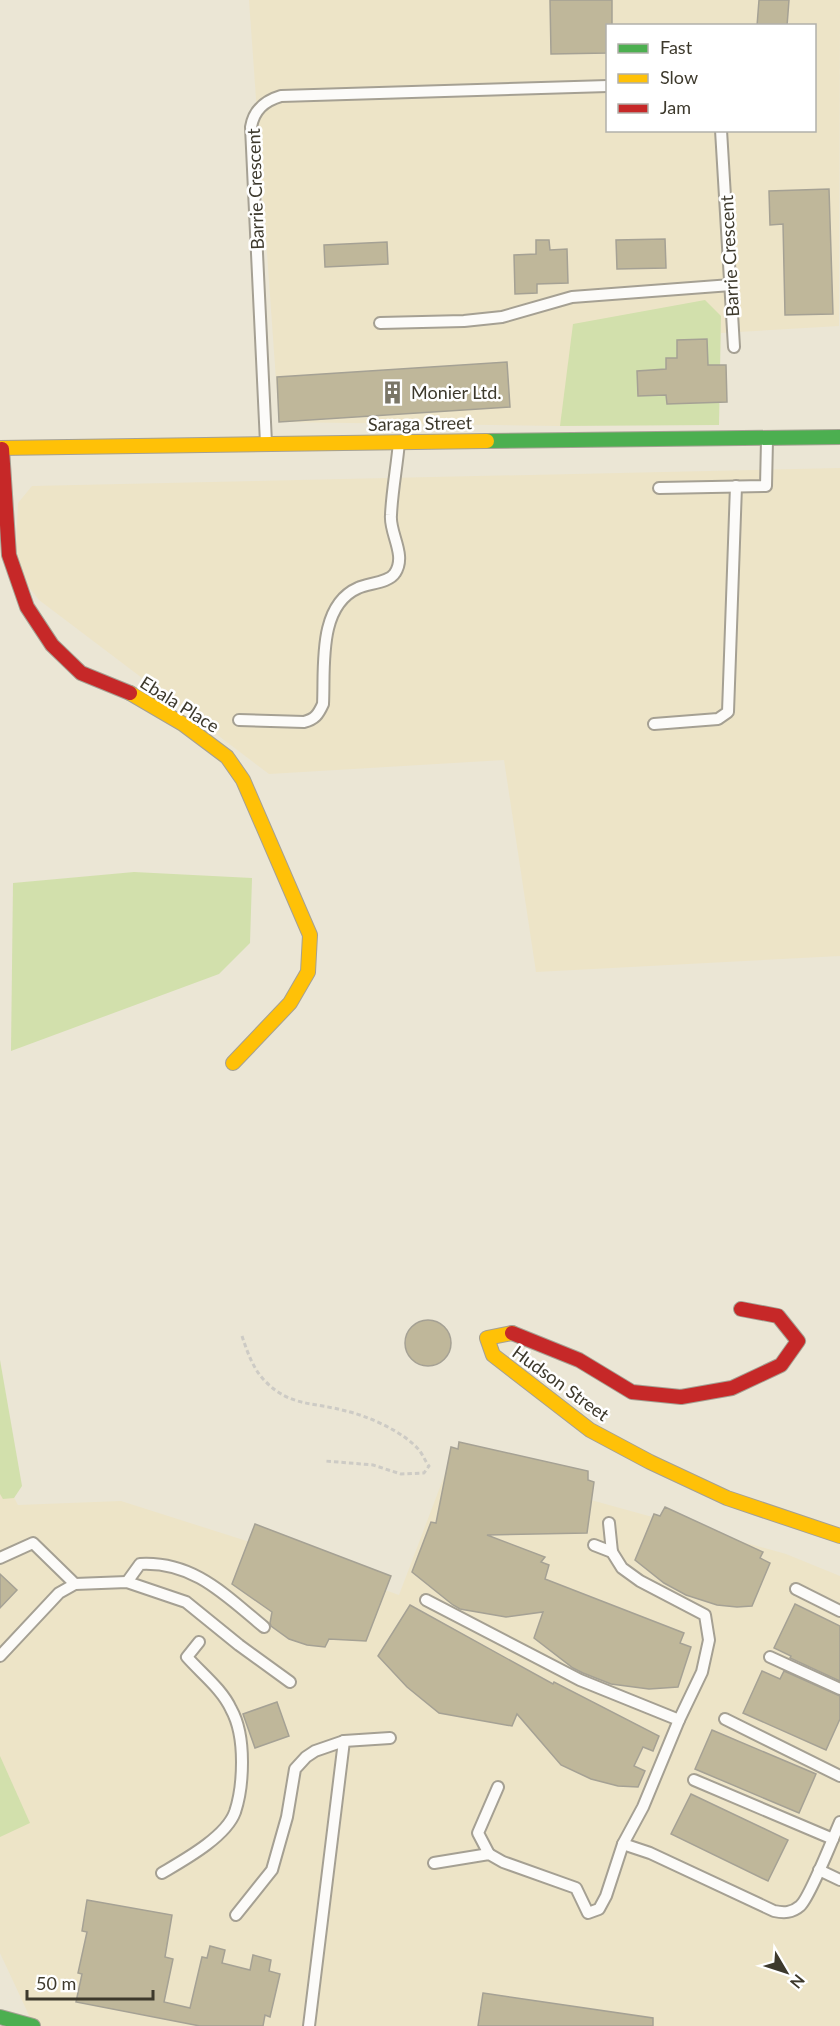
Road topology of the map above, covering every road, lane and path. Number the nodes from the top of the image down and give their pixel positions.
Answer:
1 (606, 86) edge
2 (721, 132) edge
3 (731, 285) junction
4 (380, 323) dead end
5 (734, 346) dead end
6 (766, 437) junction
7 (840, 437) edge
8 (399, 442) junction
9 (266, 443) junction
10 (1, 448) edge
11 (2, 484) edge
12 (736, 486) junction
13 (659, 488) dead end
14 (239, 720) dead end
15 (654, 724) dead end
16 (233, 1063) dead end
17 (741, 1309) dead end
18 (242, 1336) dead end
19 (325, 1461) dead end
20 (609, 1523) dead end
21 (840, 1536) edge
22 (594, 1545) dead end
23 (612, 1552) junction
24 (0, 1558) edge
25 (127, 1582) junction
26 (75, 1584) junction
27 (796, 1588) dead end
28 (426, 1600) dead end
29 (840, 1611) edge
30 (264, 1628) dead end
31 (199, 1642) dead end
32 (0, 1656) edge
33 (770, 1657) dead end
34 (290, 1682) dead end
35 (840, 1689) edge
36 (725, 1719) dead end
37 (679, 1720) junction
38 (390, 1738) dead end
39 (344, 1741) junction
40 (840, 1776) edge
41 (694, 1780) dead end
42 (498, 1787) dead end
43 (840, 1822) edge
44 (833, 1839) junction
45 (622, 1844) junction
46 (489, 1854) junction
47 (434, 1863) dead end
48 (819, 1870) junction
49 (162, 1874) dead end
50 (840, 1880) edge
51 (236, 1915) dead end
52 (0, 2017) edge
53 (33, 2026) edge
54 (309, 2026) edge

1 - 9 lane, Barrie Crescent
2 - 3 lane, Barrie Crescent
3 - 4 lane
3 - 5 lane, Barrie Crescent
6 - 7 street, Saraga Street
6 - 8 street, Saraga Street
6 - 12 lane
8 - 9 street, Saraga Street
8 - 14 lane
9 - 10 street, Saraga Street
10 - 11 street, Ebala Place
11 - 16 street, Ebala Place
12 - 13 lane
12 - 15 lane
17 - 21 street, Hudson Street
18 - 19 path
20 - 23 lane
22 - 23 lane
23 - 37 lane
24 - 26 lane
25 - 26 lane
25 - 30 lane
25 - 34 lane
26 - 32 lane
27 - 29 lane
28 - 37 lane
31 - 49 lane
33 - 35 lane
36 - 40 lane
37 - 45 lane
38 - 39 lane
39 - 51 lane
39 - 54 lane
41 - 44 lane
42 - 46 lane
43 - 44 lane
44 - 48 lane
45 - 46 lane
45 - 48 lane
46 - 47 lane
48 - 50 lane
52 - 53 street

